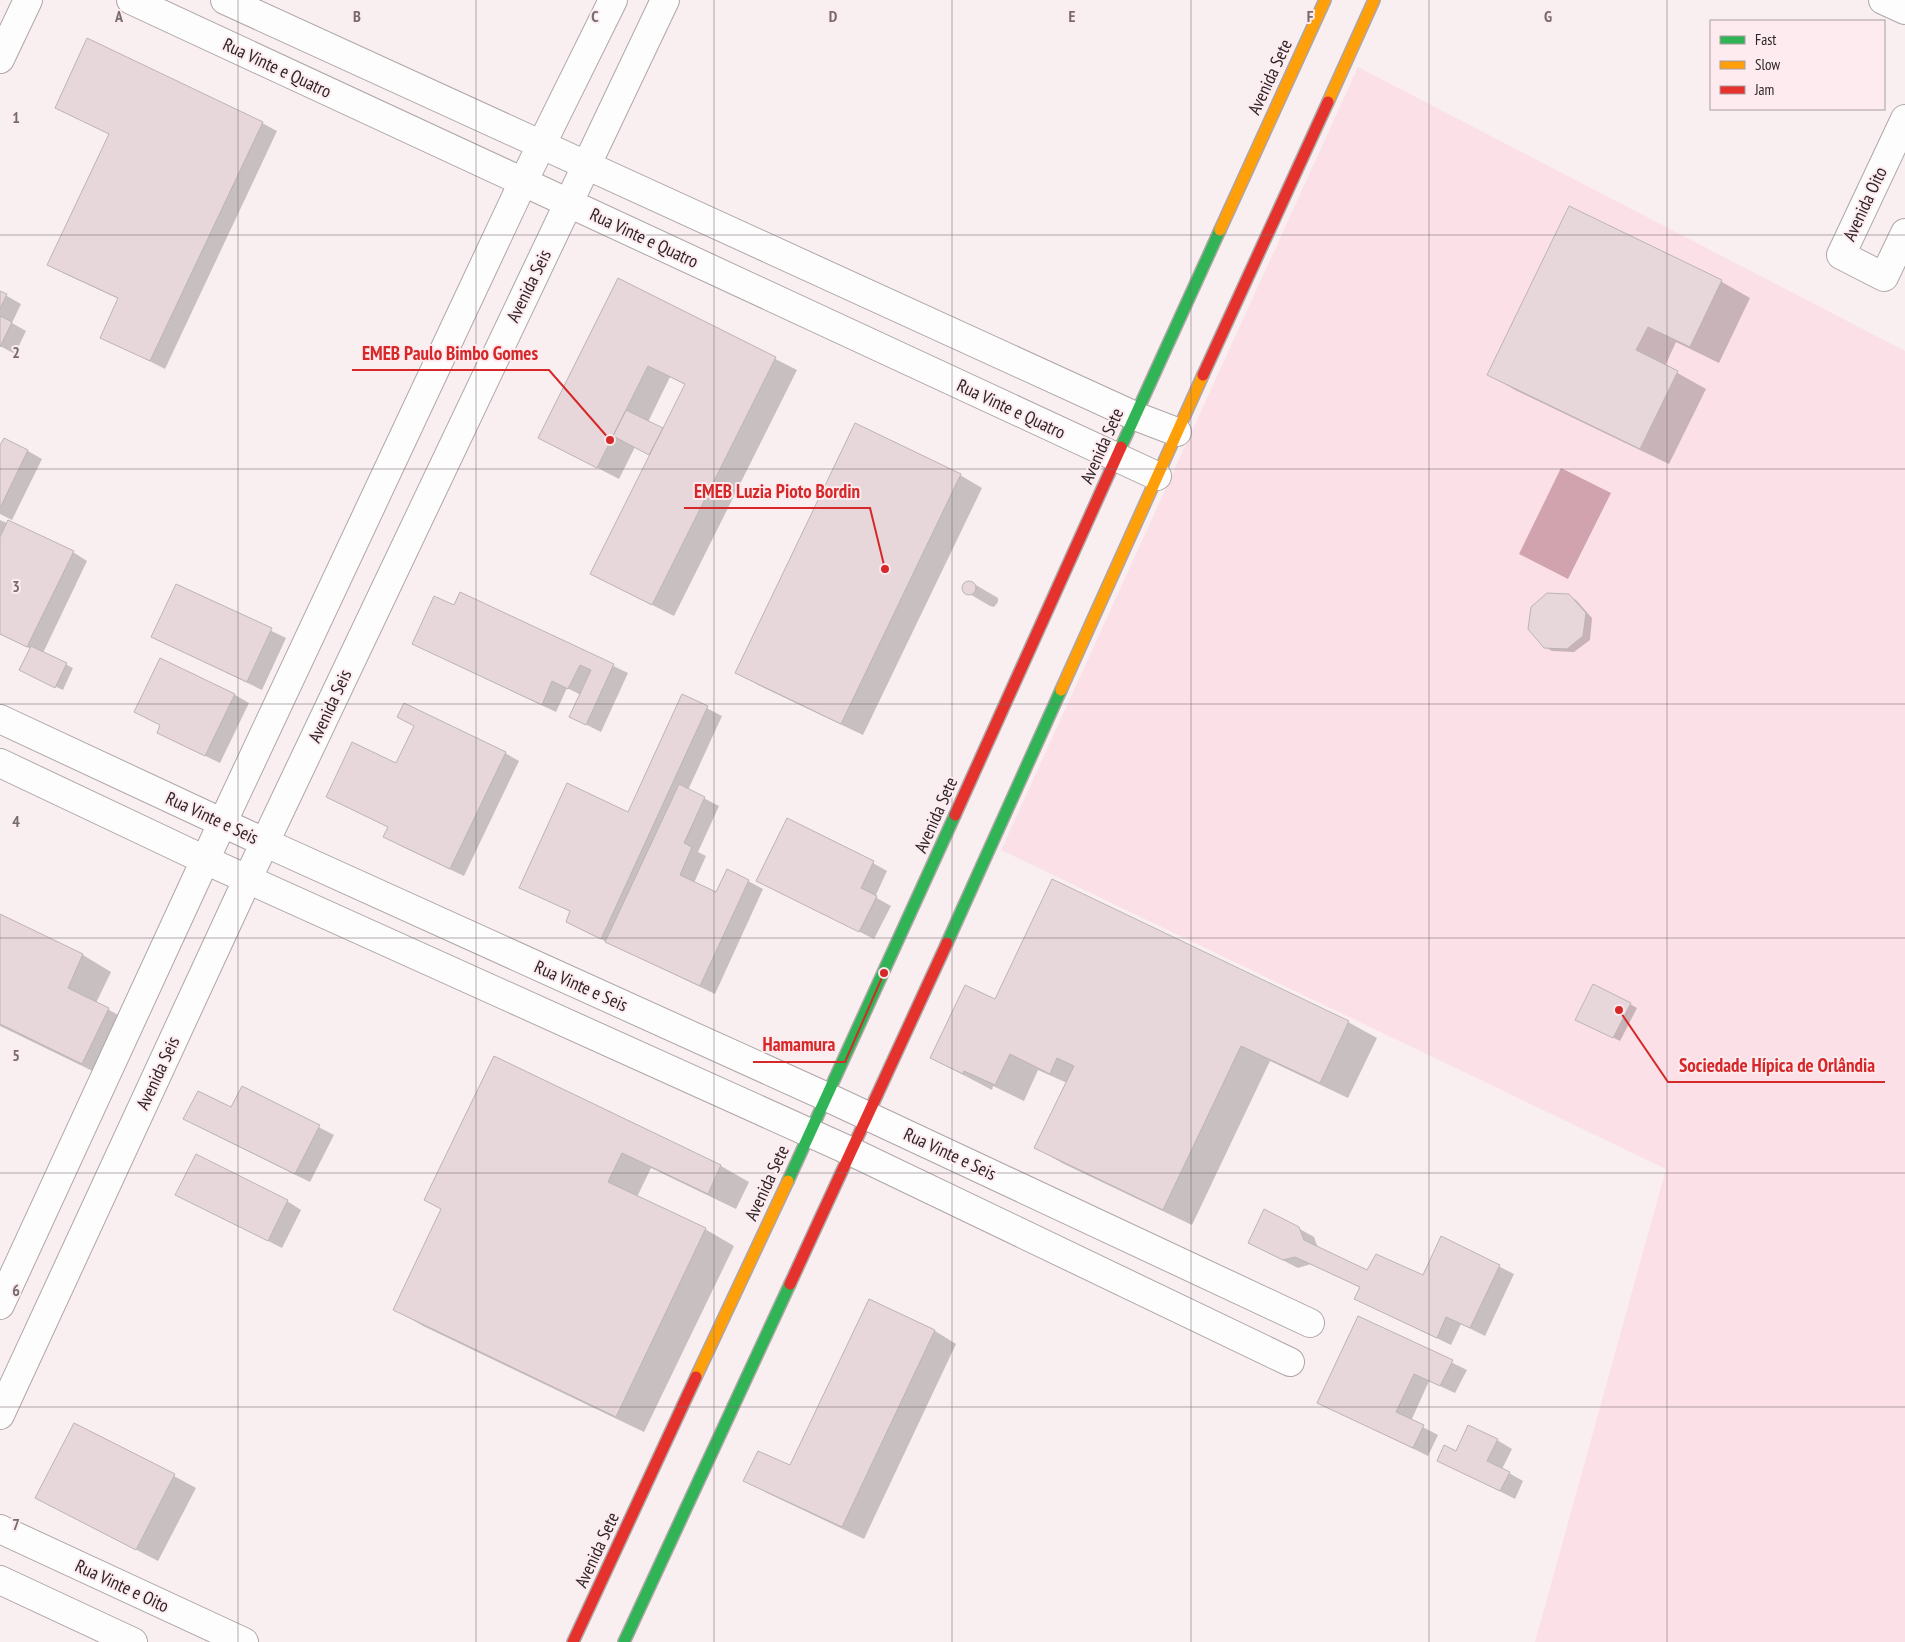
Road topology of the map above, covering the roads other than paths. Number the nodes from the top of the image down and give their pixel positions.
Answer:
1 (28, 0) edge
2 (131, 0) edge
3 (225, 0) edge
4 (613, 0) edge
5 (665, 0) edge
6 (1325, 0) edge
7 (1374, 0) edge
8 (1883, 0) edge
9 (1905, 10) edge
10 (0, 59) edge
11 (1905, 119) edge
12 (542, 144) junction
13 (587, 165) junction
14 (523, 182) junction
15 (569, 203) junction
16 (1905, 233) edge
17 (1135, 416) junction
18 (1177, 432) junction
19 (1116, 458) junction
20 (1157, 476) junction
21 (0, 719) edge
22 (0, 763) edge
23 (224, 823) junction
24 (266, 843) junction
25 (205, 860) junction
26 (248, 878) junction
27 (828, 1097) junction
28 (867, 1115) junction
29 (809, 1133) junction
30 (850, 1151) junction
31 (1162, 1253) junction
32 (1144, 1293) junction
33 (0, 1305) edge
34 (1310, 1322) dead end
35 (1290, 1362) dead end
36 (0, 1415) edge
37 (0, 1529) edge
38 (0, 1580) edge
39 (133, 1642) edge
40 (244, 1642) edge
41 (573, 1642) edge
42 (624, 1642) edge

1 - 10 street
2 - 14 street, Rua Vinte e Quatro
3 - 12 street
4 - 12 street
5 - 13 street, Avenida Seis
6 - 17 street, Avenida Sete
7 - 18 street
8 - 9 street
11 - 16 street, Avenida Oito
12 - 13 street
12 - 14 street
13 - 15 street, Avenida Seis
13 - 17 street
14 - 15 street, Rua Vinte e Quatro
14 - 23 street
15 - 19 street, Rua Vinte e Quatro
15 - 24 street, Avenida Seis
17 - 18 street
17 - 19 street, Avenida Sete
18 - 20 street
19 - 20 street, Rua Vinte e Quatro
19 - 27 street, Avenida Sete
20 - 28 street
21 - 23 street, Rua Vinte e Seis
22 - 25 street
23 - 24 street, Rua Vinte e Seis
23 - 25 street
24 - 26 street, Avenida Seis
24 - 27 street, Rua Vinte e Seis
25 - 26 street
25 - 33 street
26 - 29 street
26 - 36 street, Avenida Seis
27 - 28 street, Rua Vinte e Seis
27 - 29 street, Avenida Sete
28 - 30 street
28 - 31 street, Rua Vinte e Seis
29 - 30 street
29 - 41 street, Avenida Sete
30 - 32 street
30 - 42 street
31 - 32 street
31 - 34 street, Rua Vinte e Seis
32 - 35 street
37 - 40 street, Rua Vinte e Oito
38 - 39 street

